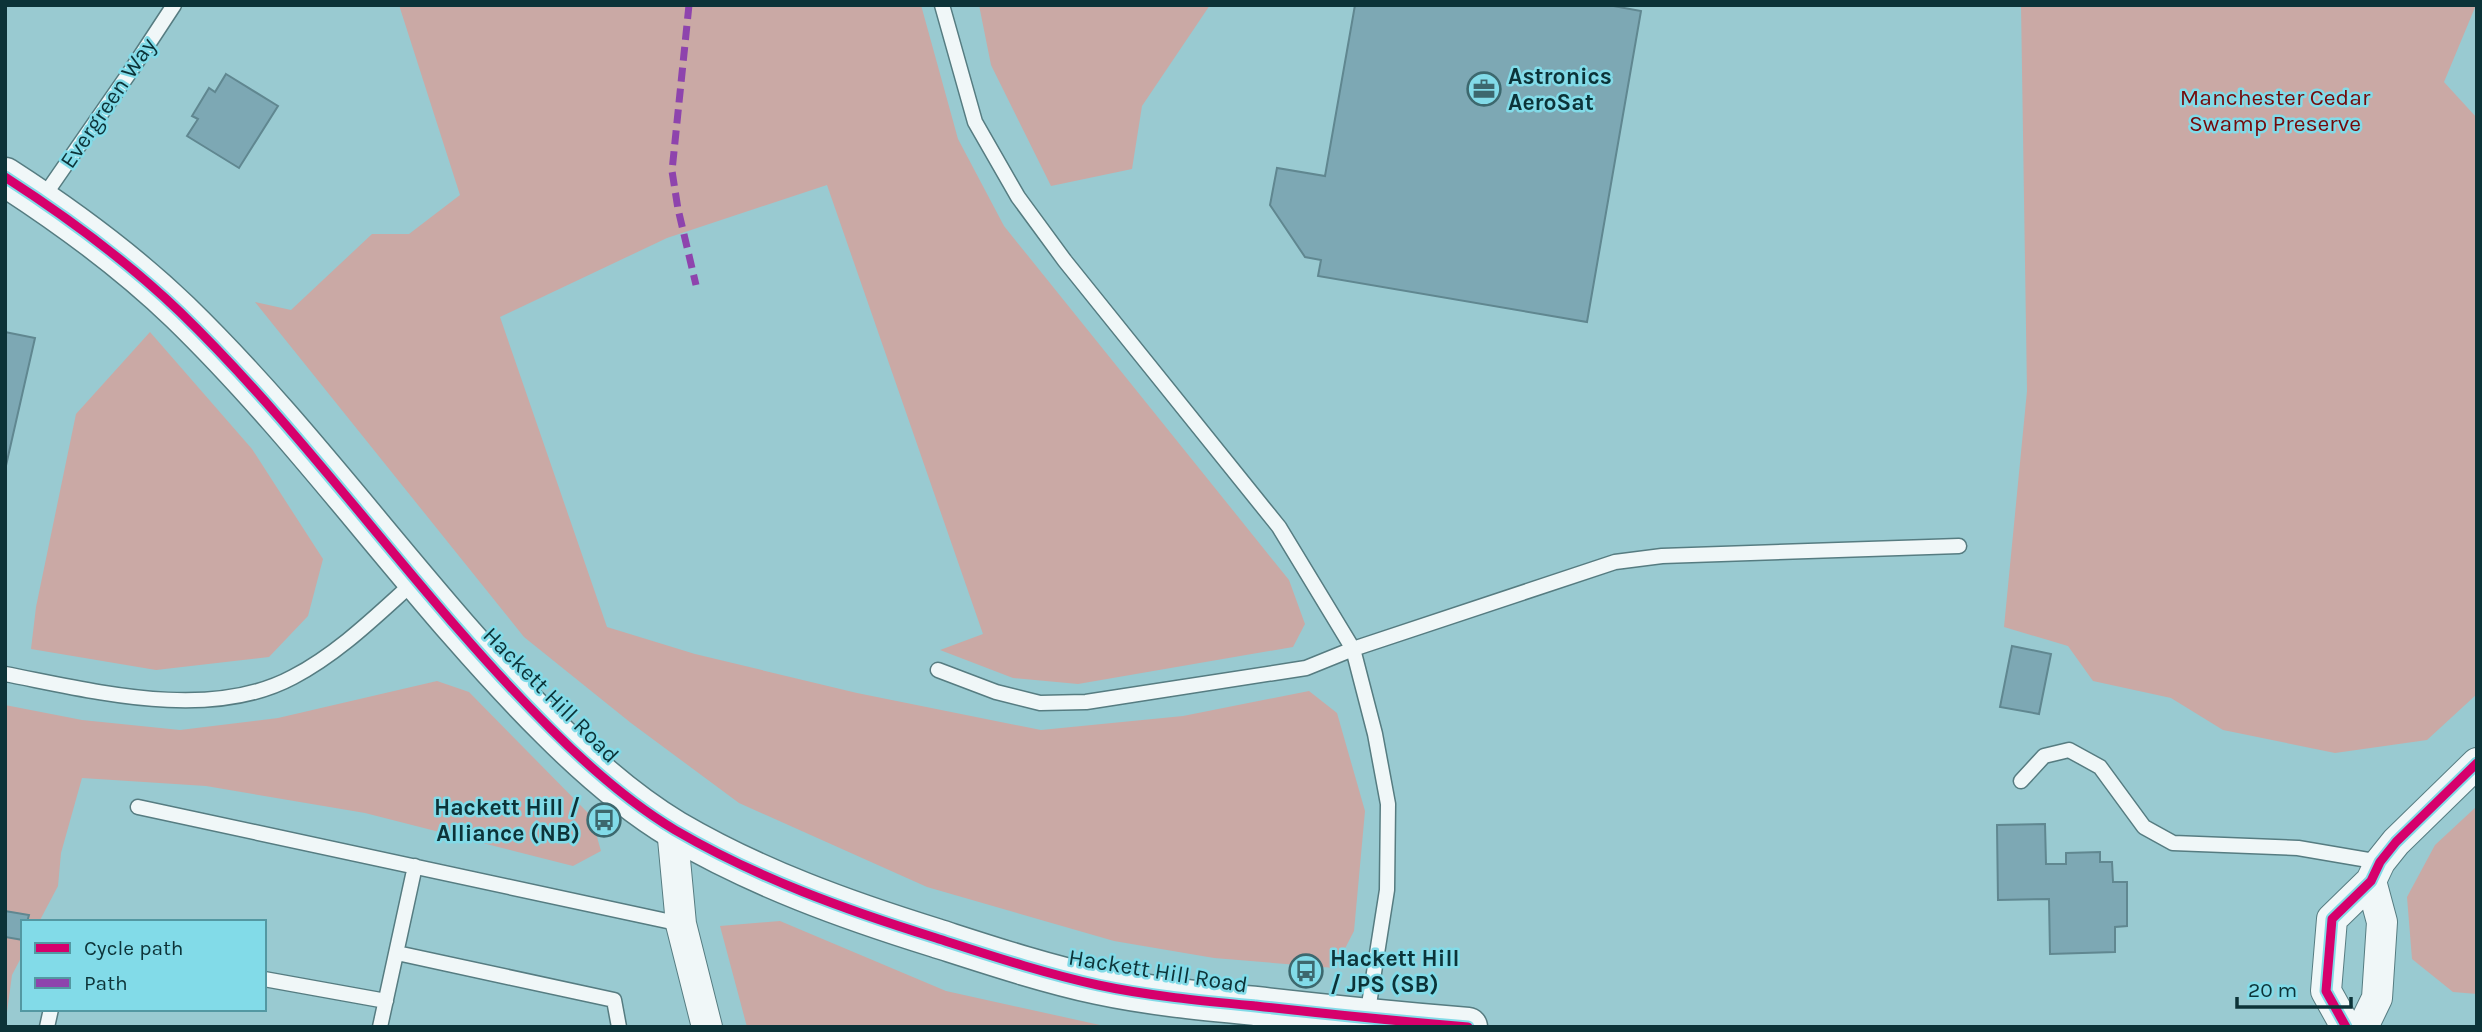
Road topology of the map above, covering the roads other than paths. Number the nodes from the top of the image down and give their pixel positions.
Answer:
1 (174, 5) edge
2 (942, 5) edge
3 (5, 177) edge
4 (41, 200) junction
5 (1959, 546) dead end
6 (416, 580) junction
7 (1353, 649) junction
8 (938, 670) dead end
9 (5, 674) edge
10 (2477, 763) edge
11 (2021, 781) dead end
12 (138, 807) dead end
13 (672, 828) junction
14 (415, 866) junction
15 (2375, 872) junction
16 (681, 924) junction
17 (397, 953) junction
18 (266, 979) edge
19 (386, 1001) junction
20 (1367, 1018) junction
21 (380, 1027) edge
22 (619, 1027) edge
23 (707, 1027) edge
24 (1468, 1027) edge
25 (2346, 1027) edge
26 (2363, 1027) edge

1 - 4 lane, Evergreen Way
2 - 7 lane
3 - 4 street, Hackett Hill Road
4 - 6 street, Hackett Hill Road
5 - 7 lane
6 - 9 lane
6 - 13 street, Hackett Hill Road
7 - 8 lane
7 - 20 lane
10 - 15 street
11 - 15 lane
12 - 14 lane
13 - 16 street
13 - 20 street, Hackett Hill Road
14 - 16 lane
14 - 17 lane
15 - 25 street
15 - 26 street
16 - 23 street
17 - 19 lane
17 - 22 lane
18 - 19 lane
19 - 21 lane
20 - 24 street, Hackett Hill Road

